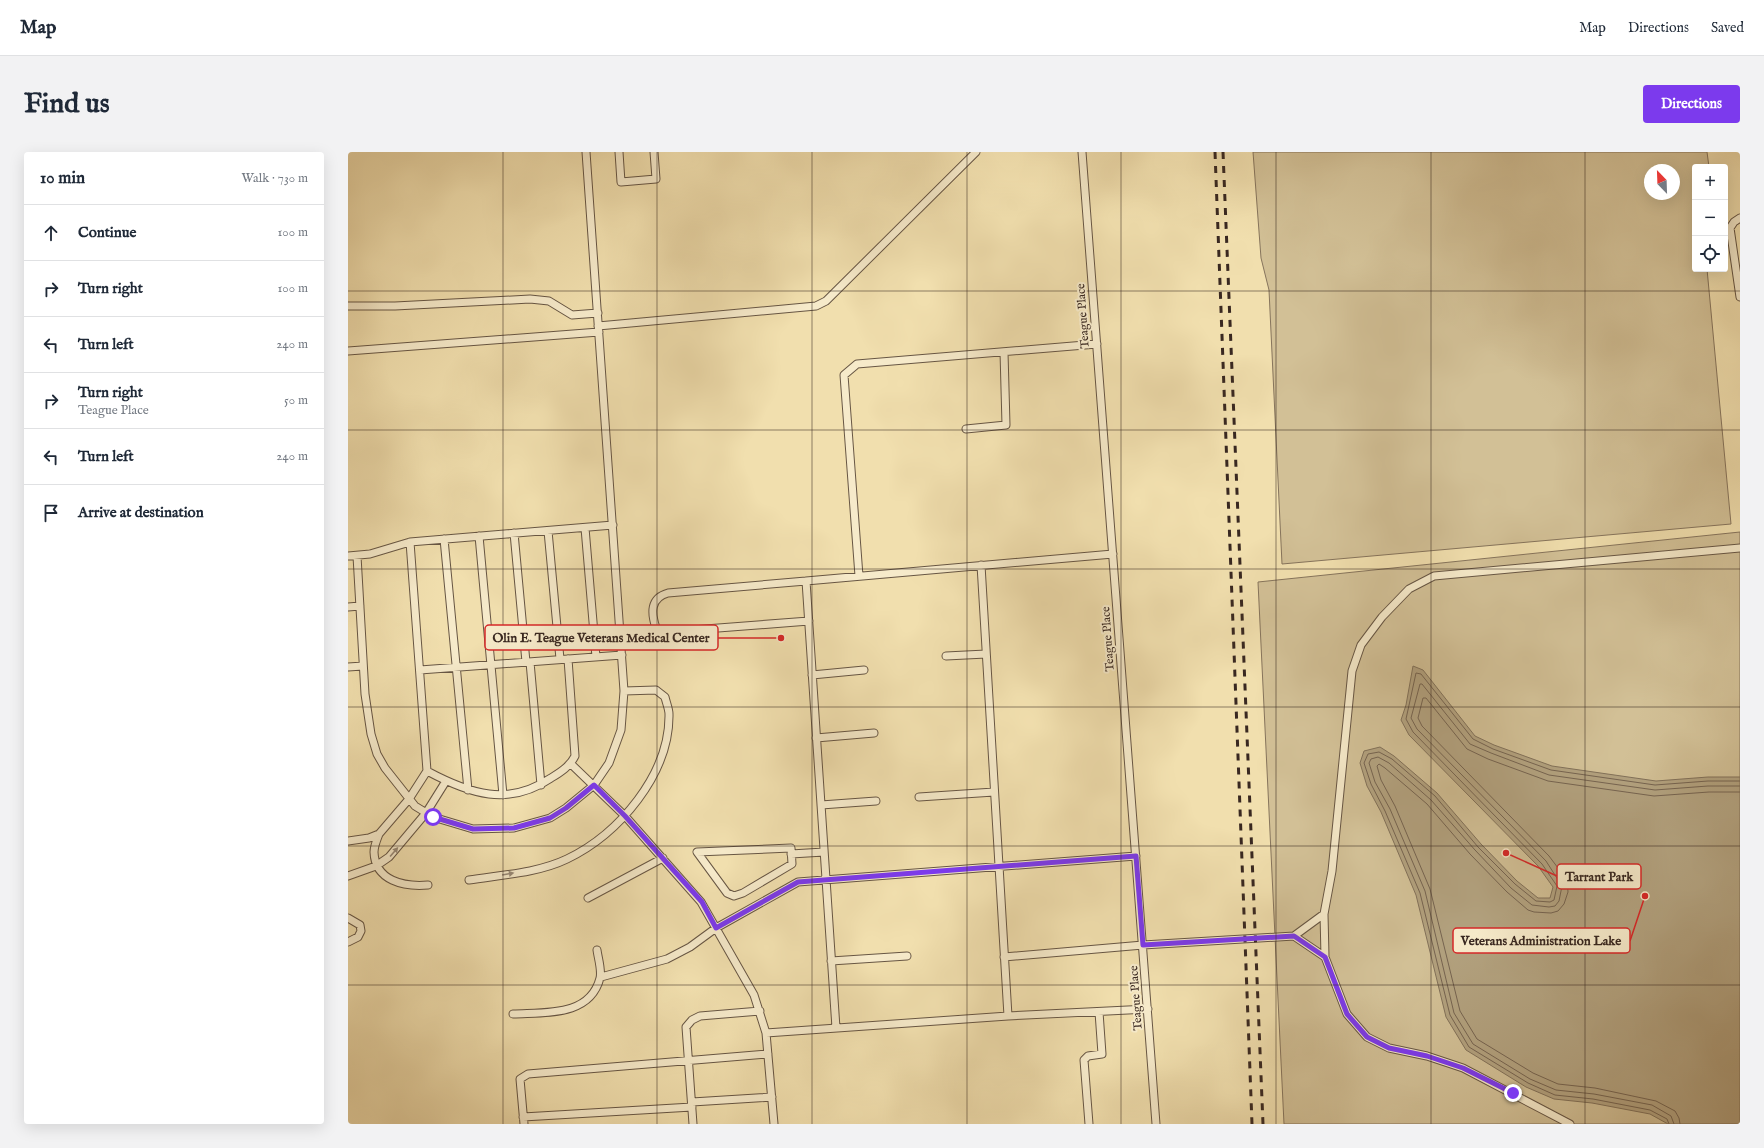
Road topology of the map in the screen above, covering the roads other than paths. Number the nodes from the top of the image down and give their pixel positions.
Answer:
1 (586, 152) edge
2 (619, 152) edge
3 (654, 152) edge
4 (976, 152) edge
5 (1082, 152) edge
6 (1740, 218) edge
7 (1740, 297) edge
8 (348, 306) edge
9 (598, 313) junction
10 (599, 329) junction
11 (1097, 344) junction
12 (348, 351) edge
13 (1004, 352) junction
14 (966, 429) dead end
15 (612, 526) junction
16 (585, 528) junction
17 (548, 531) junction
18 (514, 533) junction
19 (479, 536) junction
20 (444, 539) junction
21 (410, 542) junction
22 (1740, 548) edge
23 (1113, 554) junction
24 (348, 556) edge
25 (357, 556) junction
26 (981, 566) junction
27 (859, 576) junction
28 (806, 581) junction
29 (360, 606) junction
30 (348, 607) edge
31 (809, 621) junction
32 (986, 654) junction
33 (622, 655) junction
34 (946, 656) dead end
35 (596, 657) junction
36 (560, 659) junction
37 (568, 659) junction
38 (528, 662) junction
39 (491, 665) junction
40 (363, 666) junction
41 (348, 667) edge
42 (456, 667) junction
43 (420, 670) junction
44 (864, 670) dead end
45 (812, 675) junction
46 (624, 691) junction
47 (874, 733) dead end
48 (816, 738) junction
49 (571, 764) junction
50 (428, 771) junction
51 (446, 781) junction
52 (541, 785) junction
53 (594, 785) junction
54 (468, 790) junction
55 (994, 792) junction
56 (503, 795) junction
57 (919, 797) dead end
58 (410, 799) junction
59 (876, 801) dead end
60 (821, 805) junction
61 (426, 813) junction
62 (625, 816) junction
63 (379, 834) junction
64 (348, 841) edge
65 (824, 852) junction
66 (791, 854) junction
67 (1136, 856) junction
68 (663, 858) junction
69 (376, 866) junction
70 (999, 867) junction
71 (348, 876) edge
72 (469, 880) dead end
73 (826, 880) junction
74 (428, 885) dead end
75 (588, 898) dead end
76 (1324, 914) junction
77 (348, 918) edge
78 (716, 928) junction
79 (1294, 936) junction
80 (348, 942) edge
81 (1143, 945) junction
82 (598, 950) dead end
83 (907, 956) dead end
84 (1004, 957) junction
85 (1325, 957) junction
86 (831, 961) junction
87 (600, 977) junction
88 (1148, 1009) junction
89 (760, 1011) junction
90 (1099, 1012) junction
91 (513, 1014) dead end
92 (1008, 1016) junction
93 (836, 1028) junction
94 (766, 1033) junction
95 (768, 1054) junction
96 (688, 1060) junction
97 (772, 1096) junction
98 (692, 1104) junction
99 (524, 1120) edge
100 (693, 1124) edge
101 (774, 1124) edge
102 (1089, 1124) edge
103 (1156, 1124) edge
104 (1570, 1124) edge

1 - 9 lane
2 - 3 lane
4 - 10 lane
5 - 11 lane, Teague Place
6 - 7 lane
8 - 9 lane
9 - 10 lane
10 - 12 lane
10 - 15 lane
11 - 13 lane
11 - 23 lane, Teague Place
13 - 14 lane
13 - 27 lane
15 - 16 lane
15 - 33 lane
16 - 17 lane
16 - 35 lane
17 - 18 lane
17 - 36 lane
18 - 19 lane
18 - 38 lane
19 - 20 lane
19 - 39 lane
20 - 21 lane
20 - 42 lane
21 - 25 lane
21 - 43 lane
22 - 76 lane
23 - 26 lane
23 - 67 lane, Teague Place
24 - 25 lane
25 - 29 lane
26 - 27 lane
26 - 32 lane
27 - 28 lane
28 - 31 lane
28 - 31 lane
29 - 30 lane
29 - 40 lane
31 - 45 lane
32 - 34 lane
32 - 55 lane
33 - 35 lane
33 - 46 lane
35 - 37 lane
36 - 37 lane
36 - 38 lane
37 - 49 lane
38 - 39 lane
38 - 52 lane
39 - 42 lane
39 - 56 lane
40 - 41 lane
40 - 58 lane
42 - 43 lane
42 - 54 lane
43 - 50 lane
44 - 45 lane
45 - 48 lane
46 - 53 lane
46 - 62 lane
47 - 48 lane
48 - 60 lane
49 - 52 lane
49 - 53 lane
50 - 51 lane
50 - 58 lane
51 - 54 lane
51 - 61 lane
52 - 56 lane
53 - 61 lane
53 - 62 lane
54 - 56 lane
55 - 57 lane
55 - 70 lane
58 - 61 lane
58 - 63 lane
59 - 60 lane
60 - 65 lane
69 -> 61 lane
62 - 68 lane
72 -> 62 lane
63 - 64 lane
63 - 69 lane
65 - 66 lane
65 - 73 lane
66 - 66 lane
67 - 70 lane
67 - 81 lane, Teague Place
68 - 75 lane
68 - 78 lane
69 - 71 lane
69 - 74 lane
70 - 73 lane
70 - 84 lane
73 - 78 lane
73 - 86 lane
76 - 79 lane
76 - 85 lane
77 - 80 lane
78 - 87 lane
78 - 89 lane
79 - 81 lane
79 - 85 lane
81 - 84 lane
81 - 88 lane, Teague Place
82 - 87 lane
83 - 86 lane
84 - 92 lane
85 - 104 lane
86 - 93 lane
87 - 91 lane
88 - 90 lane
88 - 103 lane, Teague Place
89 - 94 lane
89 - 96 lane
90 - 92 lane
90 - 102 lane
92 - 93 lane
93 - 94 lane
94 - 95 lane
95 - 96 lane
95 - 97 lane
96 - 98 lane
96 - 99 lane
97 - 98 lane
97 - 101 lane
98 - 99 lane
98 - 100 lane

